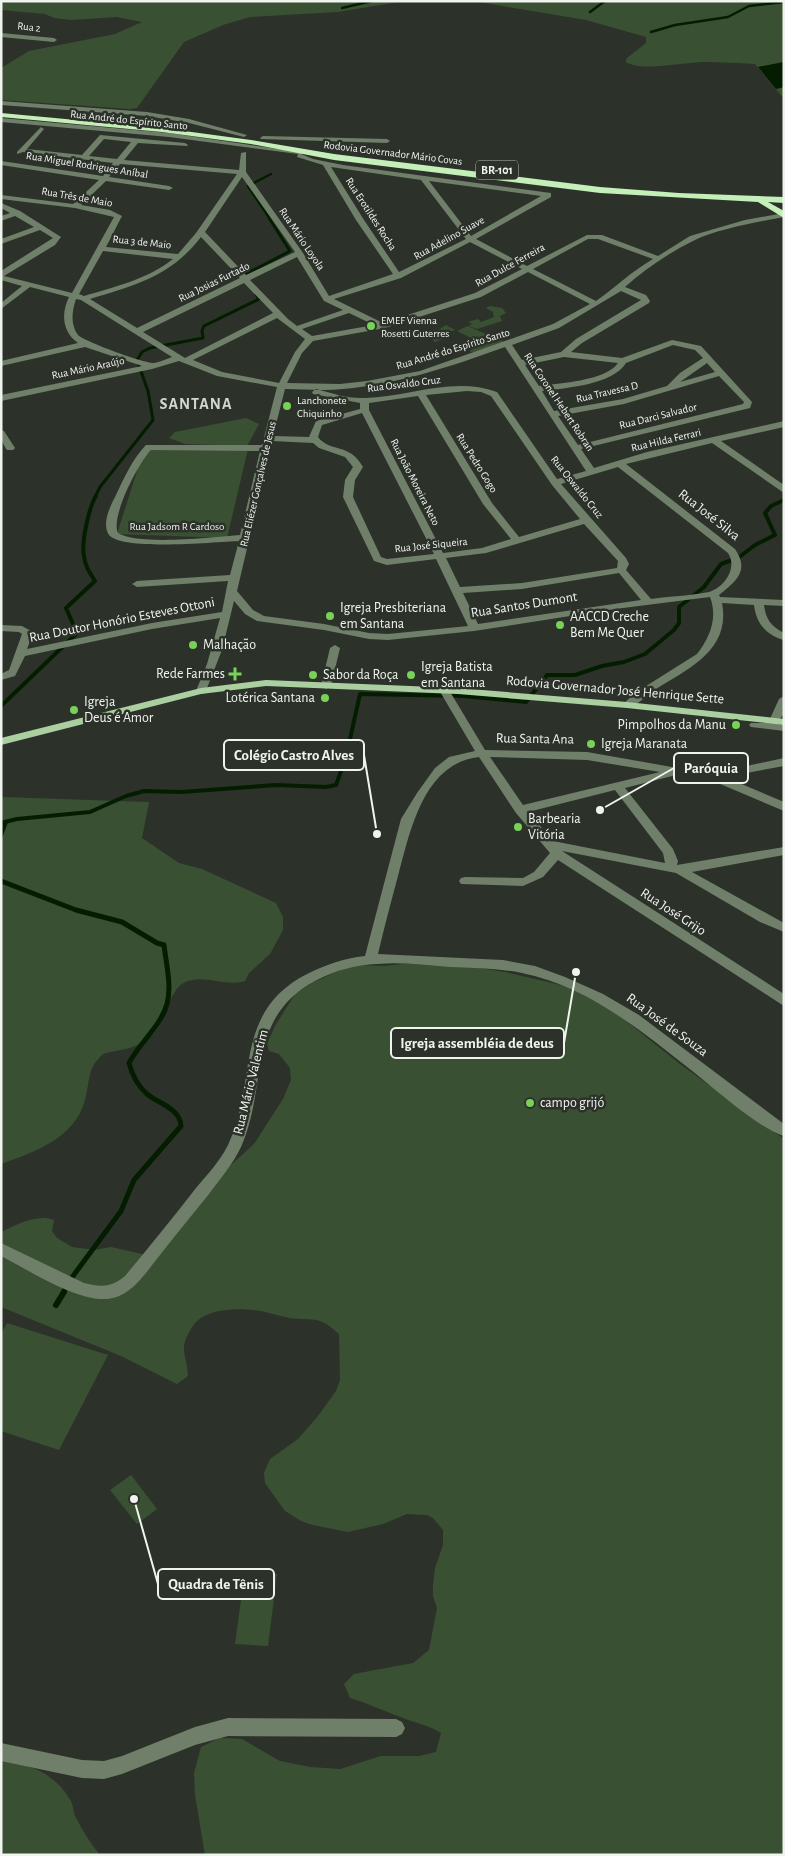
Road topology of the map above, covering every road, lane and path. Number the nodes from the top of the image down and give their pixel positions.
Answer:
1 (1, 34) edge
2 (54, 40) dead end
3 (1, 102) edge
4 (1, 108) edge
5 (1, 115) edge
6 (1, 120) edge
7 (1, 124) edge
8 (41, 129) junction
9 (244, 135) junction
10 (102, 137) junction
11 (263, 138) junction
12 (136, 141) junction
13 (220, 142) junction
14 (387, 142) dead end
15 (22, 150) junction
16 (242, 152) junction
17 (278, 152) junction
18 (296, 152) junction
19 (314, 154) junction
20 (84, 158) junction
21 (120, 162) junction
22 (5, 164) edge
23 (326, 164) junction
24 (1, 172) edge
25 (242, 172) junction
26 (104, 179) junction
27 (424, 179) junction
28 (169, 188) dead end
29 (784, 192) edge
30 (1, 197) edge
31 (727, 198) junction
32 (784, 200) edge
33 (762, 202) junction
34 (1, 204) edge
35 (76, 206) junction
36 (784, 208) edge
37 (17, 213) junction
38 (784, 215) edge
39 (1, 218) edge
40 (41, 227) junction
41 (201, 232) junction
42 (470, 239) junction
43 (1, 242) edge
44 (102, 249) junction
45 (299, 254) junction
46 (180, 257) junction
47 (658, 258) junction
48 (527, 269) junction
49 (398, 276) junction
50 (1, 277) edge
51 (246, 279) junction
52 (28, 286) junction
53 (620, 288) junction
54 (75, 296) junction
55 (84, 298) junction
56 (327, 298) junction
57 (596, 304) junction
58 (1, 307) edge
59 (350, 310) junction
60 (278, 314) junction
61 (382, 326) junction
62 (295, 329) junction
63 (138, 330) junction
64 (310, 339) junction
65 (85, 344) junction
66 (508, 345) junction
67 (564, 354) junction
68 (708, 359) junction
69 (182, 360) junction
70 (623, 361) junction
71 (520, 363) junction
72 (1, 364) edge
73 (152, 366) junction
74 (720, 373) junction
75 (283, 386) junction
76 (302, 388) junction
77 (480, 388) joint
78 (668, 388) junction
79 (538, 390) junction
80 (421, 394) junction
81 (2, 396) edge
82 (365, 405) junction
83 (552, 414) junction
84 (784, 424) edge
85 (1, 433) edge
86 (314, 440) junction
87 (714, 440) junction
88 (267, 443) junction
89 (10, 448) dead end
90 (575, 448) junction
91 (619, 463) junction
92 (592, 472) junction
93 (555, 483) junction
94 (784, 490) edge
95 (586, 520) junction
96 (246, 538) junction
97 (518, 542) junction
98 (439, 557) junction
99 (621, 570) junction
100 (235, 578) junction
101 (137, 584) dead end
102 (457, 590) junction
103 (232, 592) junction
104 (715, 597) junction
105 (648, 602) junction
106 (759, 602) junction
107 (784, 603) edge
108 (227, 614) junction
109 (1, 628) edge
110 (474, 628) junction
111 (784, 637) edge
112 (335, 648) dead end
113 (22, 653) junction
114 (4, 677) edge
115 (326, 686) junction
116 (444, 690) junction
117 (201, 691) junction
118 (784, 699) edge
119 (627, 705) junction
120 (781, 723) edge
121 (755, 725) dead end
122 (1, 742) edge
123 (482, 754) junction
124 (784, 762) edge
125 (676, 772) junction
126 (710, 775) junction
127 (618, 785) junction
128 (784, 807) edge
129 (520, 810) junction
130 (552, 849) junction
131 (784, 851) edge
132 (674, 869) junction
133 (465, 881) dead end
134 (784, 928) edge
135 (370, 958) junction
136 (784, 1001) edge
137 (784, 1131) edge
138 (1, 1249) edge
139 (396, 1728) dead end
140 (1, 1752) edge

1 - 2 street, Rua 2
3 - 9 street, Rodovia Governador Mário Covas
4 - 9 highway, Rodovia Governador Mário Covas / BR-101
5 - 19 highway, Rodovia Governador Mário Covas / BR-101
6 - 13 street, Rua André do Espírito Santo
7 - 8 street
8 - 10 street
8 - 15 street
9 - 11 highway, Rodovia Governador Mário Covas / BR-101
10 - 12 street
10 - 20 street
11 - 14 street
11 - 29 highway, Rodovia Governador Mário Covas / BR-101
12 - 16 street
12 - 21 street
13 - 16 street
13 - 17 street, Rua André do Espírito Santo
15 - 20 street
15 - 22 street
16 - 17 street
16 - 25 street
17 - 18 street, Rua André do Espírito Santo
18 - 19 street, Rua André do Espírito Santo
18 - 23 street
19 - 31 highway, Rodovia Governador Mário Covas / BR-101
20 - 21 street
21 - 25 street
21 - 26 street
22 - 24 street
22 - 26 street, Rua Miguel Rodrigues Aníbal
23 - 27 street
23 - 49 street, Rua Erotildes Rocha
25 - 41 street
25 - 45 street, Rua Mário Loyola
26 - 28 street, Rua Miguel Rodrigues Aníbal
26 - 35 street
27 - 42 street
27 - 42 street, Rua Adelino Suave
30 - 35 street, Rua Três de Maio
31 - 32 highway, Rodovia Governador Mário Covas / BR-101
31 - 33 highway
33 - 36 highway
33 - 38 highway
34 - 37 street
35 - 44 street, Rua Três de Maio
37 - 39 street
37 - 40 street
38 - 47 street, Rua André do Espírito Santo
40 - 43 street
40 - 50 street
41 - 46 street
41 - 51 street
42 - 48 street
42 - 49 street, Rua Adelino Suave
44 - 46 street, Rua 3 de Maio
44 - 54 street, Rua Três de Maio
45 - 51 street, Rua Josias Furtado
45 - 56 street, Rua Mário Loyola
46 - 55 street
47 - 48 street, Rua Dulce Ferreira
47 - 53 street, Rua André do Espírito Santo
48 - 57 street
48 - 61 street, Rua Dulce Ferreira
49 - 56 street, Rua Adelino Suave
50 - 52 street, Rua André do Espírito Santo
51 - 60 street
51 - 63 street, Rua Josias Furtado
52 - 54 street, Rua André do Espírito Santo
52 - 58 street
53 - 57 street, Rua André do Espírito Santo
53 - 67 street
54 - 55 street, Rua André do Espírito Santo
54 - 65 street, Rua Três de Maio
55 - 63 street, Rua André do Espírito Santo
56 - 59 street, Rua Mário Loyola
57 - 66 street, Rua André do Espírito Santo
59 - 61 street, Rua Mário Loyola
59 - 62 street
60 - 62 street
60 - 69 street, Rua Mário Araújo
61 - 64 street, Rua Dulce Ferreira
62 - 64 street
63 - 69 street, Rua André do Espírito Santo
64 - 75 street, Rua Eliézer Gonçalves de Jesus
65 - 72 street
65 - 73 street
66 - 71 street, Rua Coronel Hebert Robran
66 - 76 street, Rua André do Espírito Santo
67 - 70 street
67 - 71 street
68 - 70 street
68 - 74 street
68 - 78 street, Rua Travessa D
69 - 73 street, Rua Mário Araújo
69 - 75 street, Rua André do Espírito Santo
70 - 79 street
71 - 79 street, Rua Coronel Hebert Robran
73 - 81 street, Rua Mário Araújo
74 - 78 street, Rua Travessa D
74 - 90 street, Rua Darci Salvador
75 - 76 street, Rua André do Espírito Santo
75 - 88 street, Rua Eliézer Gonçalves de Jesus
76 - 82 street, Rua Osvaldo Cruz
77 - 80 street, Rua Osvaldo Cruz
77 - 93 street, Rua Oswaldo Cruz
78 - 83 street, Rua Travessa D
79 - 83 street, Rua Coronel Hebert Robran
80 - 82 street, Rua Osvaldo Cruz
80 - 97 street, Rua Pedro Gogo
82 - 86 street
82 - 98 street, Rua João Moreira Neto
83 - 90 street, Rua Coronel Hebert Robran
84 - 87 street, Rua Hilda Ferrari
85 - 89 street
86 - 88 street
86 - 98 street, Rua José Siqueira
87 - 91 street, Rua Hilda Ferrari
87 - 94 street
88 - 96 street, Rua Eliézer Gonçalves de Jesus
88 - 96 street, Rua Jadsom R Cardoso
90 - 92 street, Rua Coronel Hebert Robran
91 - 92 street, Rua Hilda Ferrari
91 - 104 street, Rua José Silva
92 - 93 street, Rua Hilda Ferrari
93 - 95 street, Rua Oswaldo Cruz
95 - 97 street, Rua José Siqueira
95 - 99 street, Rua Oswaldo Cruz
96 - 100 street, Rua Eliézer Gonçalves de Jesus
97 - 98 street, Rua José Siqueira
98 - 102 street, Rua João Moreira Neto
99 - 102 street
99 - 105 street, Rua Oswaldo Cruz
100 - 101 street
100 - 103 street, Rua Eliézer Gonçalves de Jesus
102 - 110 street, Rua João Moreira Neto
103 - 108 street, Rua Eliézer Gonçalves de Jesus
103 - 110 street, Rua Santos Dumont
104 - 105 street, Rua Santos Dumont
104 - 106 street, Rua Santos Dumont
104 - 119 street
105 - 110 street, Rua Santos Dumont
106 - 107 street, Rua Santos Dumont
106 - 111 street
108 - 113 street, Rua Doutor Honório Esteves Ottoni
108 - 117 street, Rua Eliézer Gonçalves de Jesus
109 - 113 street
112 - 115 street
113 - 114 street
115 - 116 main road, Rodovia Governador José Henrique Sette
115 - 117 main road, Rodovia Governador José Henrique Sette
116 - 119 main road, Rodovia Governador José Henrique Sette
116 - 123 street, Rua José Grijo
117 - 122 main road, Rodovia Governador José Henrique Sette
118 - 120 street
119 - 120 main road, Rodovia Governador José Henrique Sette
120 - 121 street
123 - 125 street, Rua Santa Ana
123 - 129 street, Rua José Grijo
123 - 135 street
124 - 126 street, Rua Santa Ana
125 - 126 street, Rua Santa Ana
125 - 127 street, Rua Santa Ana
126 - 128 street
127 - 129 street, Rua Santa Ana
127 - 132 street
129 - 130 street, Rua José Grijo
130 - 132 street
130 - 133 street
130 - 136 street, Rua José Grijo
131 - 132 street
132 - 134 street
135 - 137 street, Rua José de Souza
135 - 138 street, Rua Mário Valentim
139 - 140 street

